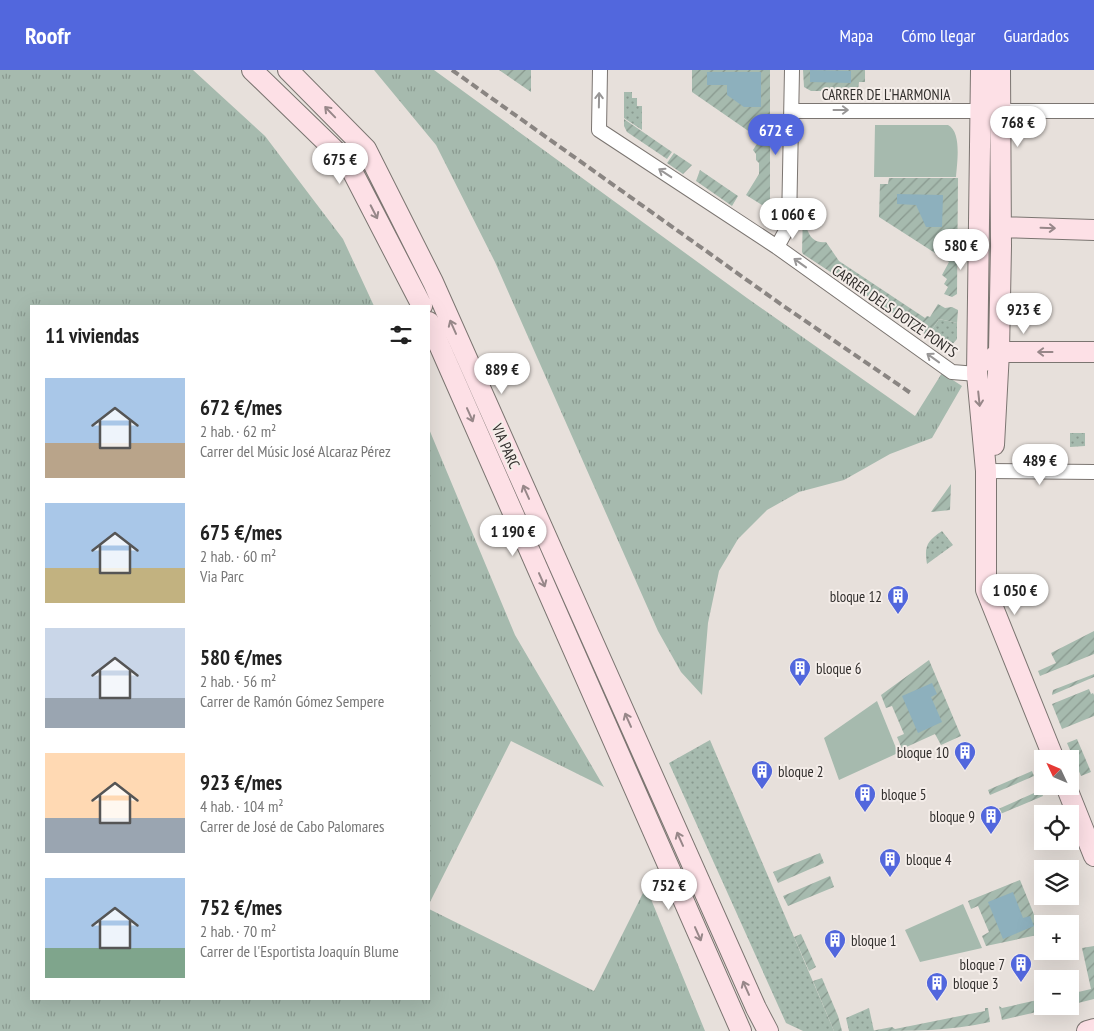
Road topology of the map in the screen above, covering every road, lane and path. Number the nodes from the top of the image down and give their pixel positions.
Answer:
1 (252, 70) edge
2 (288, 70) edge
3 (600, 70) edge
4 (792, 70) edge
5 (981, 70) edge
6 (1000, 70) edge
7 (1000, 110) junction
8 (1094, 110) edge
9 (792, 111) junction
10 (980, 111) junction
11 (980, 144) junction
12 (996, 227) junction
13 (1094, 230) edge
14 (778, 247) junction
15 (421, 305) edge
16 (430, 324) edge
17 (999, 352) junction
18 (1094, 352) edge
19 (977, 374) junction
20 (986, 470) junction
21 (1094, 472) edge
22 (1050, 750) edge
23 (1070, 795) edge
24 (1094, 856) edge
25 (1094, 1030) edge
26 (741, 1031) edge
27 (768, 1031) edge
28 (1087, 1031) edge

1 -> 15 main road
27 -> 2 main road, VIA PARC
14 -> 3 street, CARRER DELS DOTZE PONTS
4 - 9 street
5 - 10 main road
6 - 7 main road
7 - 8 street, CARRER DE L'HARMONIA
7 - 10 street, CARRER DE L'HARMONIA
7 - 12 main road
9 -> 10 street, CARRER DE L'HARMONIA
9 - 14 street
10 - 11 main road
11 - 12 main road
11 - 19 main road
12 -> 13 main road
12 - 17 main road
19 -> 14 street, CARRER DELS DOTZE PONTS
16 -> 26 main road, VIA PARC
18 -> 17 main road
17 - 19 main road
17 - 20 main road
19 -> 20 main road
20 - 21 street
20 - 22 main road
23 - 24 main road
25 - 28 main road

